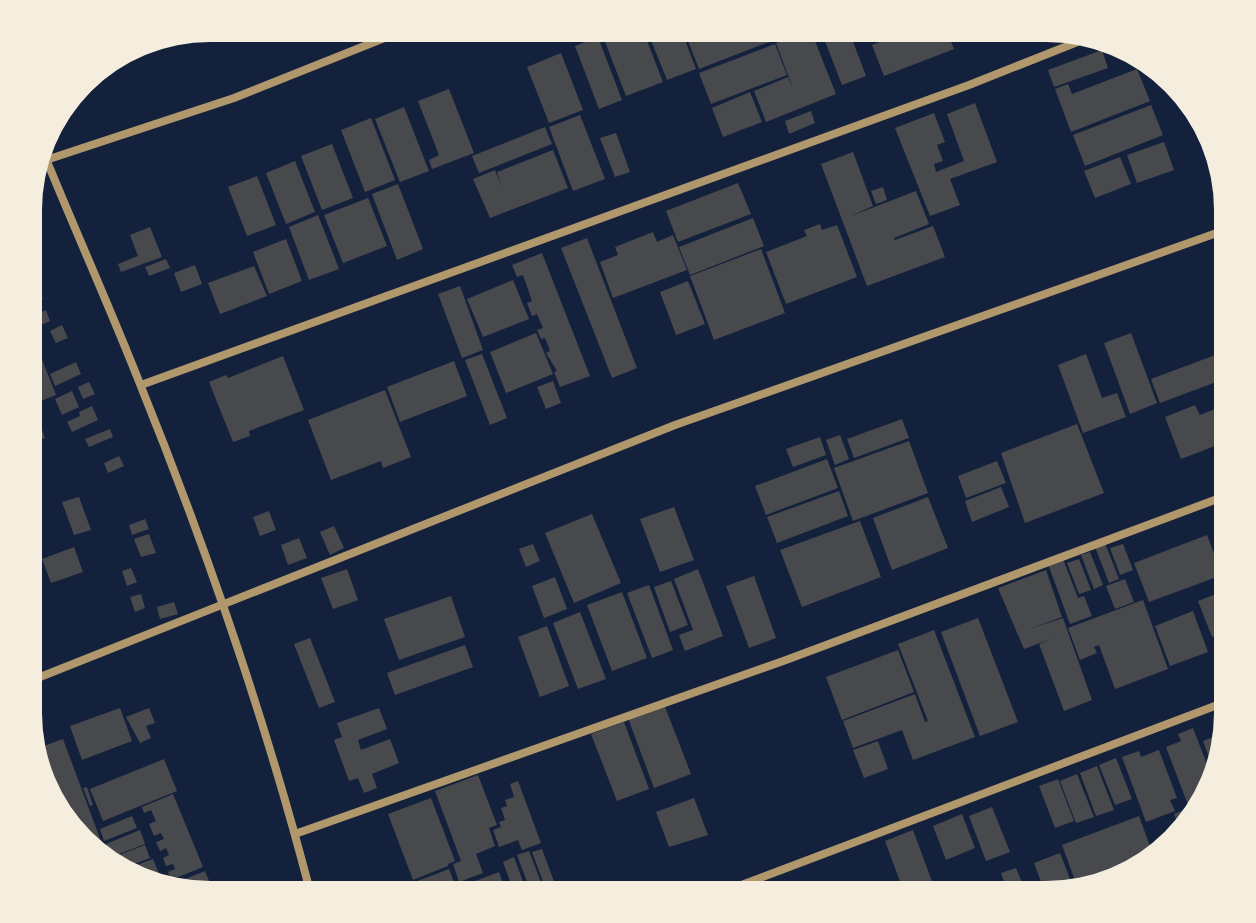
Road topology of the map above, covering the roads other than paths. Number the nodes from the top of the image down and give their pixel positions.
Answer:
1 (374, 42) edge
2 (1072, 44) edge
3 (50, 159) edge
4 (47, 172) edge
5 (1214, 234) edge
6 (141, 385) junction
7 (1214, 500) edge
8 (223, 605) junction
9 (42, 676) edge
10 (1214, 706) edge
11 (295, 834) junction
12 (307, 881) edge
13 (752, 881) edge

1 - 3 street
2 - 6 street
4 - 6 street
5 - 8 street
6 - 8 street
7 - 11 street
8 - 9 street
8 - 11 street
10 - 13 street
11 - 12 street

